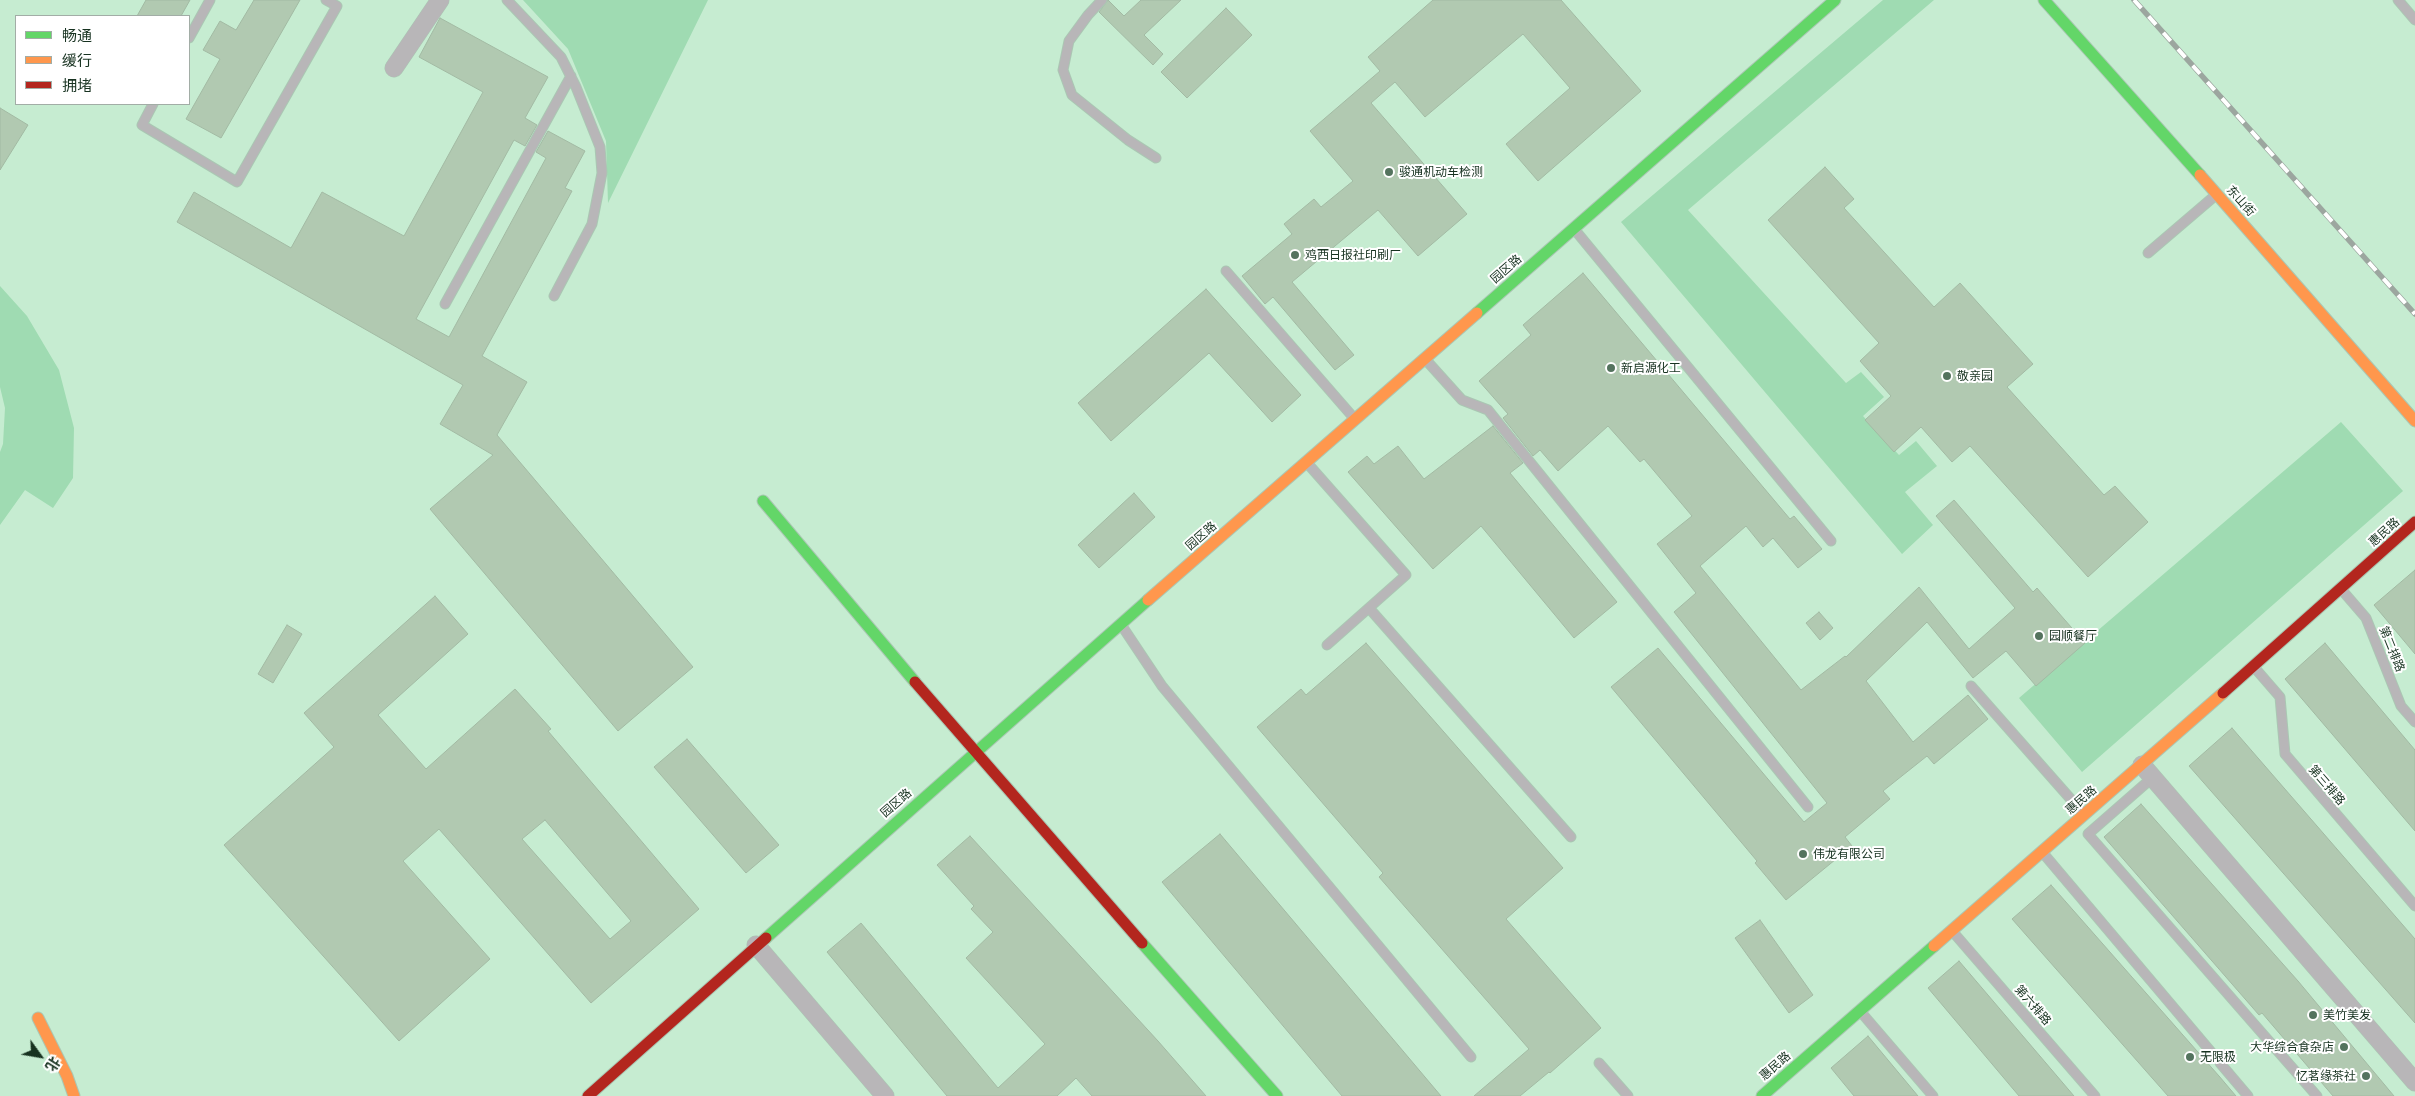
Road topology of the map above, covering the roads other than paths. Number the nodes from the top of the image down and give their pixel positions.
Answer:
1 (210, 0) edge
2 (326, 0) edge
3 (440, 0) edge
4 (507, 0) edge
5 (1102, 0) edge
6 (1835, 0) edge
7 (2044, 0) edge
8 (2398, 0) edge
9 (2415, 20) edge
10 (190, 36) edge
11 (394, 68) dead end
12 (571, 76) junction
13 (152, 105) edge
14 (1156, 158) dead end
15 (2217, 194) junction
16 (1574, 228) junction
17 (2148, 253) dead end
18 (1226, 271) dead end
19 (554, 296) dead end
20 (445, 304) dead end
21 (1424, 358) junction
22 (1355, 419) junction
23 (2415, 421) edge
24 (1306, 462) junction
25 (763, 501) dead end
26 (2415, 524) edge
27 (1831, 541) dead end
28 (2341, 589) junction
29 (1369, 608) junction
30 (1121, 624) junction
31 (1327, 645) dead end
32 (2254, 666) junction
33 (1971, 686) dead end
34 (2415, 722) edge
35 (974, 752) junction
36 (2147, 771) junction
37 (1808, 807) dead end
38 (2085, 815) junction
39 (1571, 836) dead end
40 (2042, 852) junction
41 (2415, 906) edge
42 (1952, 931) junction
43 (756, 945) junction
44 (1860, 1011) junction
45 (38, 1018) dead end
46 (2212, 1053) dead end
47 (1471, 1057) dead end
48 (1599, 1063) dead end
49 (2220, 1063) dead end
50 (2415, 1082) edge
51 (1775, 1092) edge
52 (74, 1096) edge
53 (588, 1096) edge
54 (885, 1096) edge
55 (1277, 1096) edge
56 (1628, 1096) edge
57 (1762, 1096) edge
58 (1933, 1096) edge
59 (2095, 1096) edge
60 (2248, 1096) edge
61 (2317, 1096) edge

1 - 10 lane
2 - 13 lane
3 - 11 street
4 - 12 lane
5 - 14 lane
6 - 16 main road, 园区路
7 - 15 main road, 东山街
8 - 9 lane
12 - 19 lane
12 - 20 lane
15 - 17 lane
15 - 23 main road, 东山街
16 - 21 main road, 园区路
16 - 27 lane
18 - 22 lane
21 - 22 main road, 园区路
21 - 37 lane
22 - 24 main road, 园区路
24 - 29 lane
24 - 30 main road, 园区路
25 - 35 main road
26 - 28 main road, 惠民路
28 - 32 main road, 惠民路
28 - 34 lane, 第二排路
29 - 31 lane
29 - 39 lane
30 - 35 main road, 园区路
30 - 47 lane
32 - 36 main road, 惠民路
32 - 41 lane, 第三排路
33 - 38 lane
35 - 43 main road, 园区路
35 - 55 main road
36 - 38 main road, 惠民路
36 - 50 street
36 - 61 lane
38 - 40 main road, 惠民路
40 - 42 main road, 惠民路
40 - 46 lane
42 - 44 main road, 惠民路
42 - 59 lane, 第六排路
43 - 53 main road, 园区路
43 - 54 street
44 - 51 main road, 惠民路
44 - 58 lane
45 - 52 main road
48 - 56 lane
49 - 60 lane
51 - 57 main road, 惠民路

